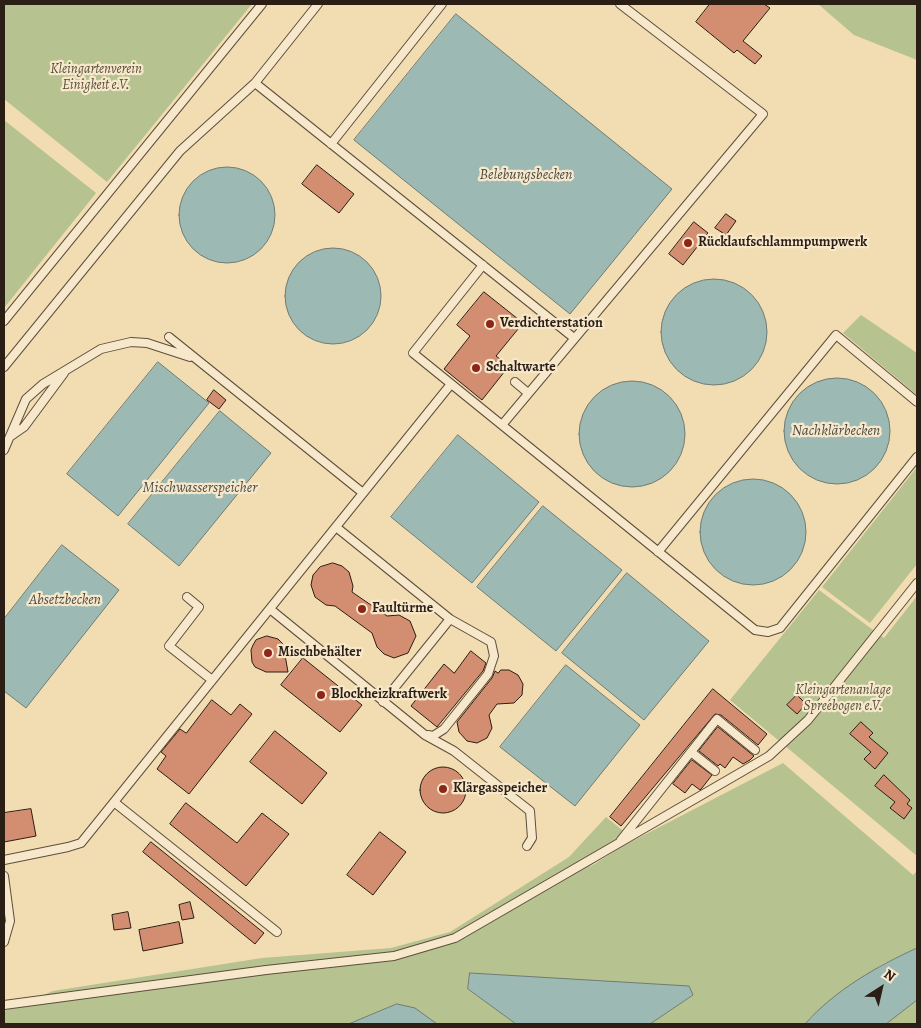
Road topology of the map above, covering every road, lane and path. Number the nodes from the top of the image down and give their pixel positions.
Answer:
1 (262, 4) edge
2 (318, 4) edge
3 (442, 4) edge
4 (620, 4) edge
5 (255, 83) junction
6 (331, 144) junction
7 (483, 265) junction
8 (4, 321) edge
9 (169, 338) dead end
10 (574, 338) junction
11 (195, 358) junction
12 (71, 365) junction
13 (4, 367) edge
14 (515, 382) dead end
15 (451, 384) junction
16 (528, 393) junction
17 (917, 402) edge
18 (502, 425) junction
19 (12, 436) junction
20 (4, 451) edge
21 (917, 457) edge
22 (363, 493) junction
23 (336, 527) junction
24 (658, 552) junction
25 (917, 583) edge
26 (187, 597) dead end
27 (270, 609) junction
28 (450, 619) junction
29 (212, 680) junction
30 (383, 702) junction
31 (425, 735) junction
32 (755, 750) dead end
33 (691, 752) junction
34 (715, 771) dead end
35 (114, 802) junction
36 (618, 844) junction
37 (527, 846) dead end
38 (4, 860) edge
39 (4, 876) edge
40 (7, 922) edge
41 (277, 932) dead end
42 (4, 942) edge
43 (4, 1005) edge

1 - 8 lane
2 - 5 lane
3 - 6 lane
4 - 10 lane
5 - 6 lane
5 - 13 lane
6 - 7 lane
7 - 10 lane
7 - 15 lane
9 - 11 lane
10 - 16 lane
11 - 12 lane
11 - 22 lane
12 - 19 lane
12 - 19 lane
14 - 16 lane
15 - 18 lane
15 - 22 lane
16 - 18 lane
17 - 24 lane
18 - 24 lane
19 - 20 lane
21 - 24 lane
22 - 23 lane
23 - 27 lane
23 - 28 lane
25 - 36 lane
26 - 29 lane
27 - 29 lane
27 - 30 lane
28 - 30 lane
28 - 31 lane
29 - 35 lane
30 - 31 lane
31 - 37 lane
32 - 33 lane
33 - 34 lane
33 - 36 lane
35 - 38 lane
35 - 41 lane
36 - 43 lane
39 - 40 lane
40 - 42 lane

